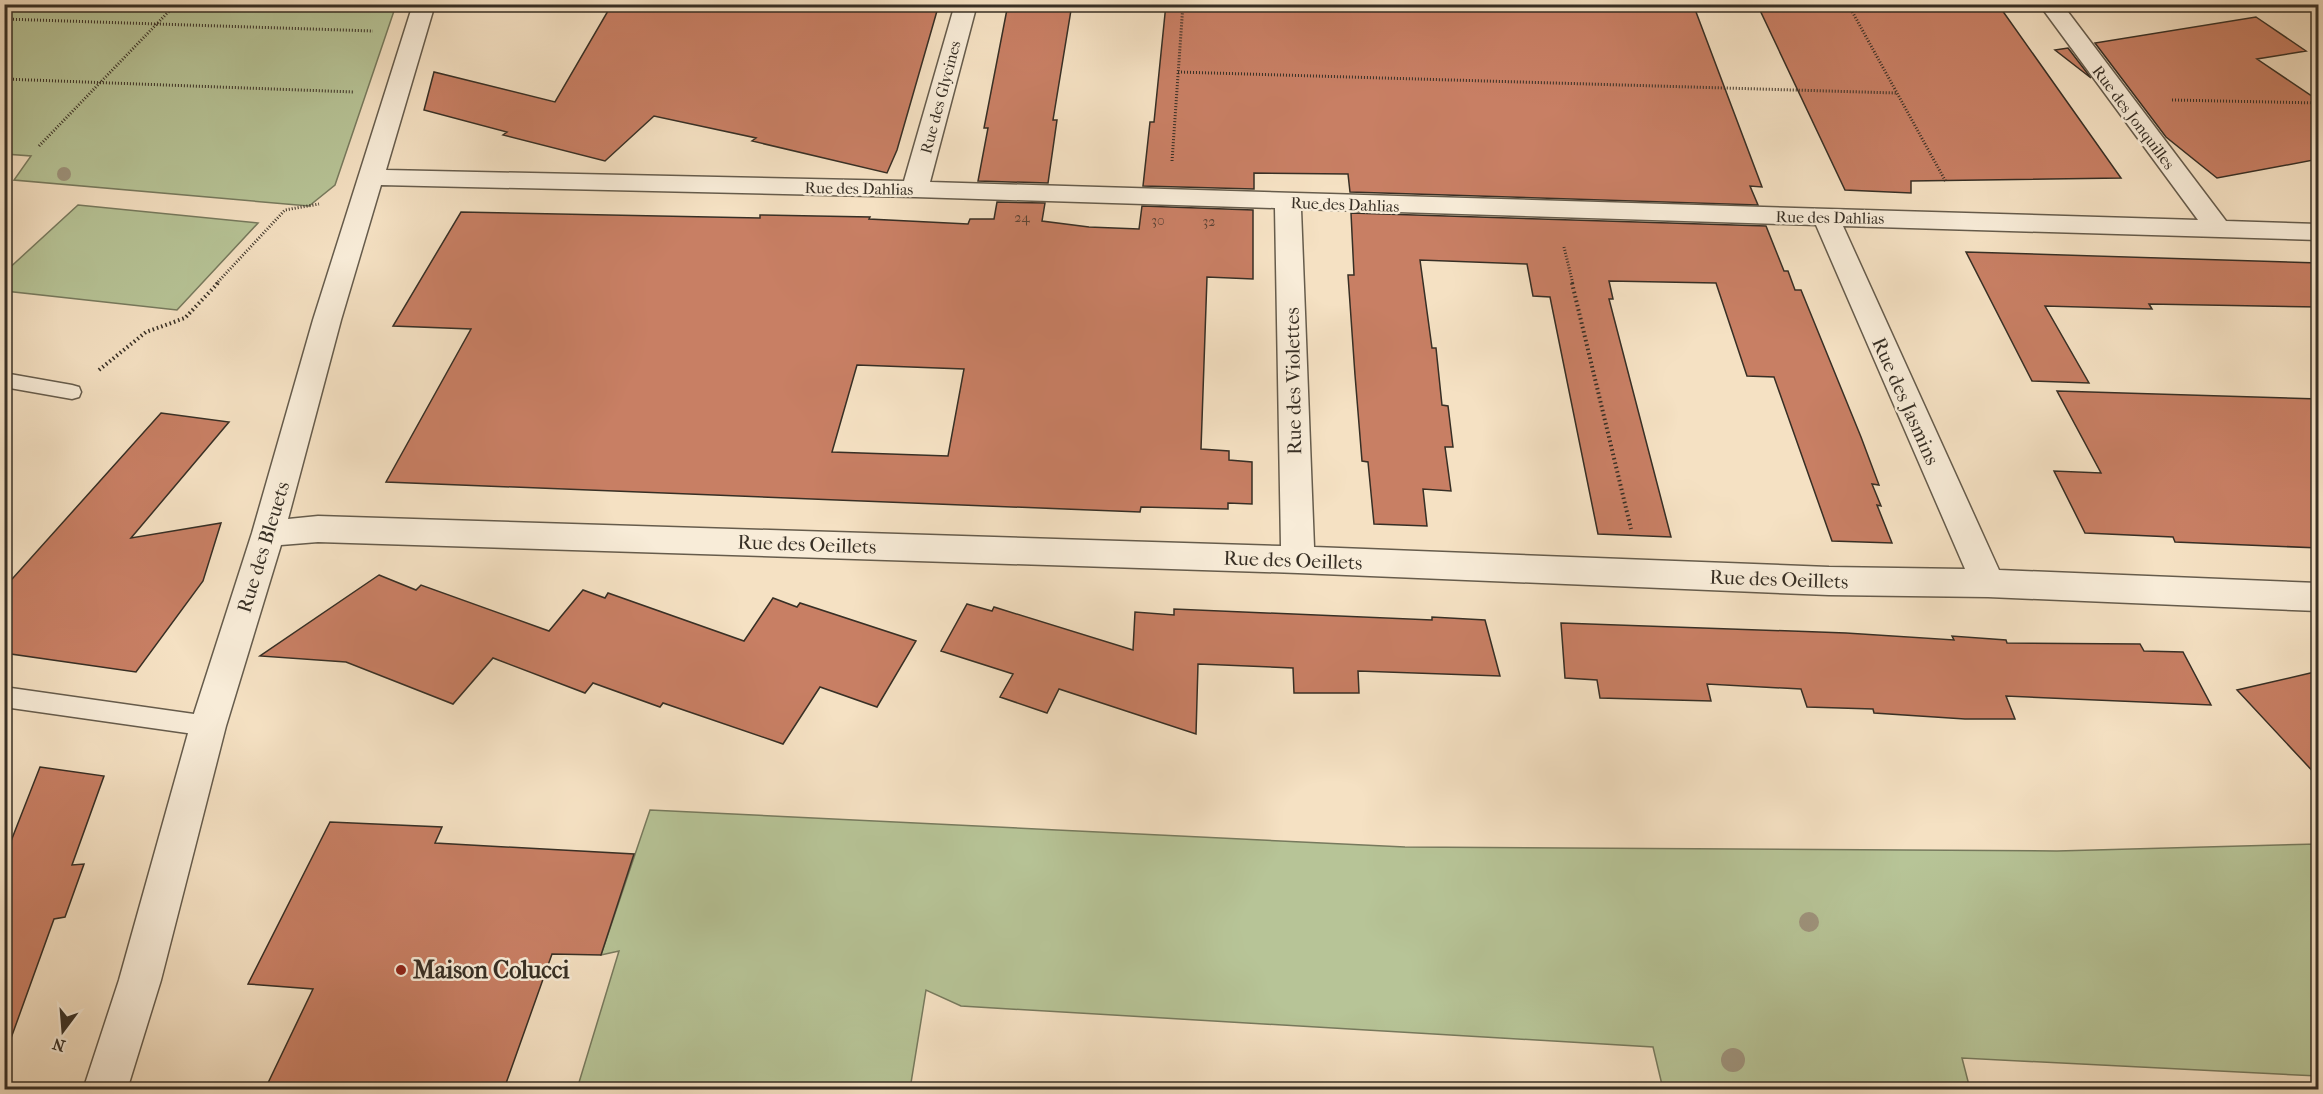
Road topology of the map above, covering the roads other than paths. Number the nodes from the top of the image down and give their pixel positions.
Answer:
1 (966, 4) edge
2 (2050, 4) edge
3 (420, 17) edge
4 (368, 188) junction
5 (915, 189) junction
6 (1288, 202) junction
7 (1826, 218) junction
8 (2218, 229) junction
9 (2319, 232) edge
10 (4, 381) edge
11 (72, 392) road end
12 (268, 533) junction
13 (1298, 560) junction
14 (1988, 583) junction
15 (2319, 597) edge
16 (4, 697) edge
17 (208, 726) junction
18 (105, 1089) edge

1 - 5 street, Rue des Glycines
2 - 8 street, Rue des Jonquilles
3 - 4 street, Rue des Bleuets
4 - 5 street, Rue des Dahlias
4 - 12 street, Rue des Bleuets
5 - 6 street, Rue des Dahlias
6 - 7 street, Rue des Dahlias
6 - 13 street, Rue des Violettes
7 - 8 street, Rue des Dahlias
7 - 14 street, Rue des Jasmins
8 - 9 street, Rue des Dahlias
10 - 11 lane
12 - 13 street, Rue des Oeillets
12 - 17 street, Rue des Bleuets
13 - 14 street, Rue des Oeillets
14 - 15 street, Rue des Oeillets
16 - 17 lane
17 - 18 street, Rue des Bleuets

